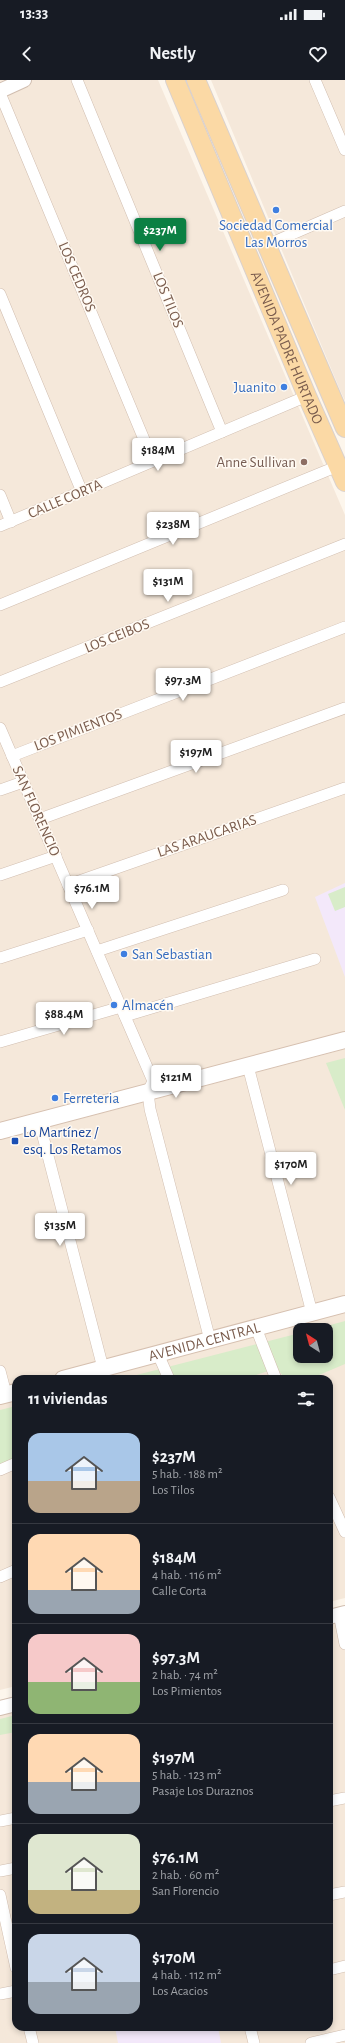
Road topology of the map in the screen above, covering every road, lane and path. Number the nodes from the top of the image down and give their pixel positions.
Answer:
1 (24, 80) edge
2 (77, 80) edge
3 (175, 80) edge
4 (196, 80) edge
5 (315, 80) edge
6 (0, 92) edge
7 (345, 150) edge
8 (345, 211) edge
9 (267, 245) junction
10 (0, 294) edge
11 (307, 396) junction
12 (345, 428) edge
13 (222, 432) junction
14 (153, 461) junction
15 (338, 466) junction
16 (345, 482) edge
17 (82, 492) junction
18 (0, 495) edge
19 (11, 522) junction
20 (0, 526) edge
21 (345, 544) edge
22 (0, 605) edge
23 (345, 627) edge
24 (0, 682) edge
25 (345, 708) edge
26 (0, 728) edge
27 (12, 756) junction
28 (24, 782) junction
29 (345, 788) edge
30 (0, 790) edge
31 (40, 819) junction
32 (56, 856) junction
33 (0, 875) edge
34 (68, 885) junction
35 (283, 890) dead end
36 (88, 930) junction
37 (97, 951) junction
38 (0, 958) edge
39 (316, 959) dead end
40 (123, 1012) junction
41 (345, 1040) edge
42 (0, 1042) edge
43 (248, 1066) junction
44 (148, 1092) junction
45 (39, 1121) junction
46 (0, 1131) edge
47 (345, 1304) edge
48 (312, 1313) junction
49 (256, 1328) junction
50 (210, 1340) junction
51 (158, 1354) junction
52 (103, 1368) junction
53 (0, 1371) edge
54 (78, 1375) edge
55 (167, 1375) edge
56 (274, 1375) edge
57 (7, 1394) edge
58 (12, 1465) edge
59 (0, 1470) edge
60 (333, 1506) edge
61 (345, 1532) edge
62 (12, 1572) edge
63 (0, 1577) edge
64 (338, 1615) edge
65 (345, 1644) edge
66 (12, 1705) edge
67 (0, 1708) edge
68 (345, 1798) edge
69 (333, 1800) edge
70 (12, 1819) edge
71 (0, 1821) edge
72 (12, 1869) edge
73 (0, 1871) edge
74 (345, 1892) edge
75 (333, 1894) edge
76 (0, 1895) edge
77 (12, 1948) edge
78 (345, 1966) edge
79 (333, 1969) edge
80 (12, 1992) edge
81 (0, 1994) edge
82 (30, 2031) edge
83 (251, 2031) edge
84 (345, 2035) edge
85 (33, 2043) edge
86 (254, 2043) edge
87 (311, 2043) edge

1 - 6 street
2 - 13 street, LOS TILOS
3 - 11 main road, AVENIDA PADRE HURTADO
4 - 9 main road, AVENIDA PADRE HURTADO
5 - 7 street
6 - 14 street, LOS CEDROS
8 - 9 street
9 - 12 main road, AVENIDA PADRE HURTADO
10 - 17 street
11 - 13 street, CALLE CORTA
11 - 15 main road, AVENIDA PADRE HURTADO
13 - 14 street, CALLE CORTA
14 - 17 street, CALLE CORTA
15 - 16 main road, AVENIDA PADRE HURTADO
15 - 22 street
17 - 19 street, CALLE CORTA
18 - 19 street
19 - 20 street, CALLE CORTA
21 - 24 street, LOS CEIBOS
23 - 27 street, LOS PIMIENTOS
25 - 31 street
26 - 27 street, SAN FLORENCIO
27 - 28 street, SAN FLORENCIO
28 - 30 street
28 - 31 street, SAN FLORENCIO
29 - 34 street, LAS ARAUCARIAS
31 - 32 street, SAN FLORENCIO
32 - 33 street
32 - 34 street, SAN FLORENCIO
34 - 36 street, SAN FLORENCIO
35 - 37 street
36 - 37 street, SAN FLORENCIO
36 - 38 street
37 - 40 street, SAN FLORENCIO
39 - 40 street
40 - 42 street
40 - 44 street, SAN FLORENCIO
41 - 43 main road
43 - 44 main road
43 - 48 street
44 - 45 main road
44 - 50 street, SAN FLORENCIO
45 - 46 main road
45 - 52 street
47 - 48 main road, AVENIDA CENTRAL
48 - 49 main road, AVENIDA CENTRAL
49 - 50 main road, AVENIDA CENTRAL
49 - 56 street
50 - 51 main road, AVENIDA CENTRAL
51 - 52 main road, AVENIDA CENTRAL
51 - 55 street
52 - 54 main road, AVENIDA CENTRAL
53 - 57 street
58 - 59 street
60 - 61 street
62 - 63 street
64 - 65 street
66 - 67 street
68 - 69 street
70 - 71 street
72 - 73 street
74 - 75 street
76 - 77 street
78 - 79 street
80 - 81 street
82 - 85 street
83 - 86 street
84 - 87 street

